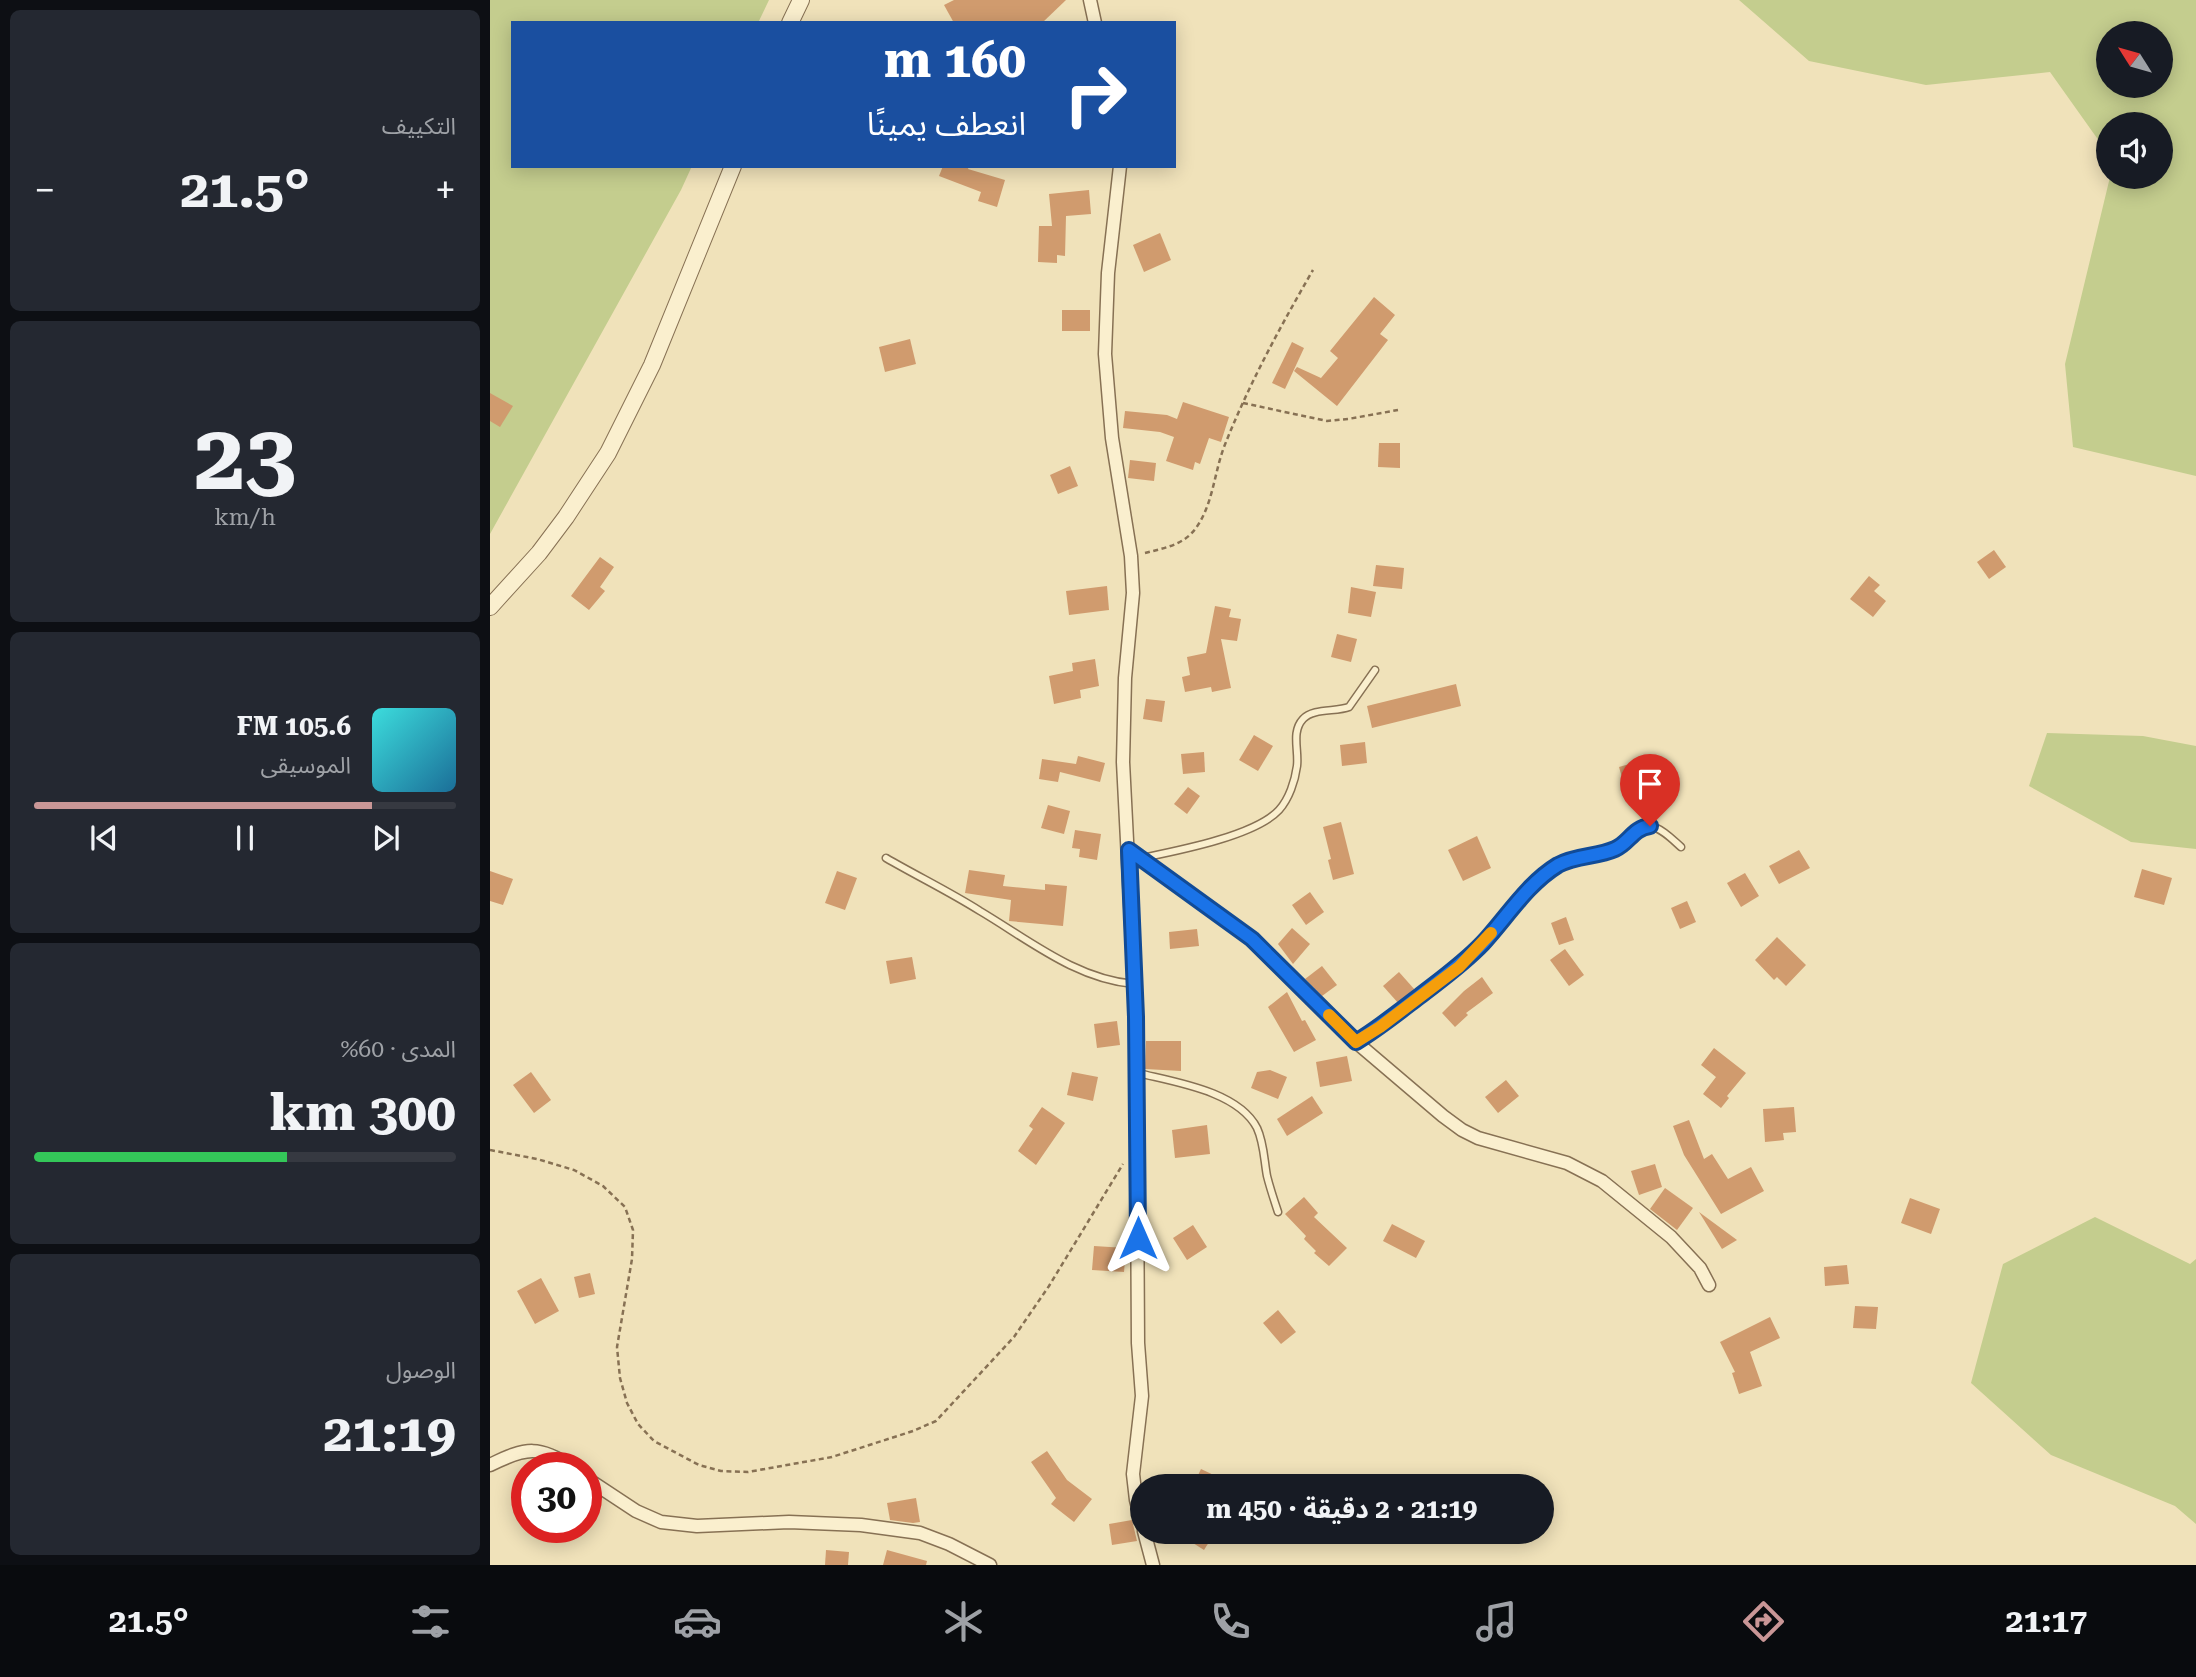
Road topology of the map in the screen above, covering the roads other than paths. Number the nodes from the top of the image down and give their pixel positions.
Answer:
1 (801, 0) edge
2 (1090, 0) edge
3 (791, 21) edge
4 (1095, 21) edge
5 (732, 168) edge
6 (1120, 168) edge
7 (490, 607) edge
8 (1376, 670) dead end
9 (1681, 847) dead end
10 (1129, 850) junction
11 (886, 858) dead end
12 (1140, 858) junction
13 (1135, 984) junction
14 (1356, 1042) junction
15 (1136, 1073) junction
16 (1278, 1212) dead end
17 (1709, 1285) dead end
18 (522, 1452) edge
19 (545, 1452) edge
20 (511, 1457) edge
21 (490, 1465) edge
22 (1133, 1474) edge
23 (602, 1489) edge
24 (1147, 1544) edge
25 (990, 1565) edge
26 (1153, 1565) edge

1 - 3 street
2 - 4 street
5 - 7 street
6 - 10 street
8 - 12 lane
9 - 14 lane
10 - 12 street
10 - 13 street
11 - 13 lane
12 - 14 street
13 - 15 street
14 - 17 street
15 - 16 lane
15 - 22 street
18 - 19 street
20 - 21 street
23 - 25 street
24 - 26 street

